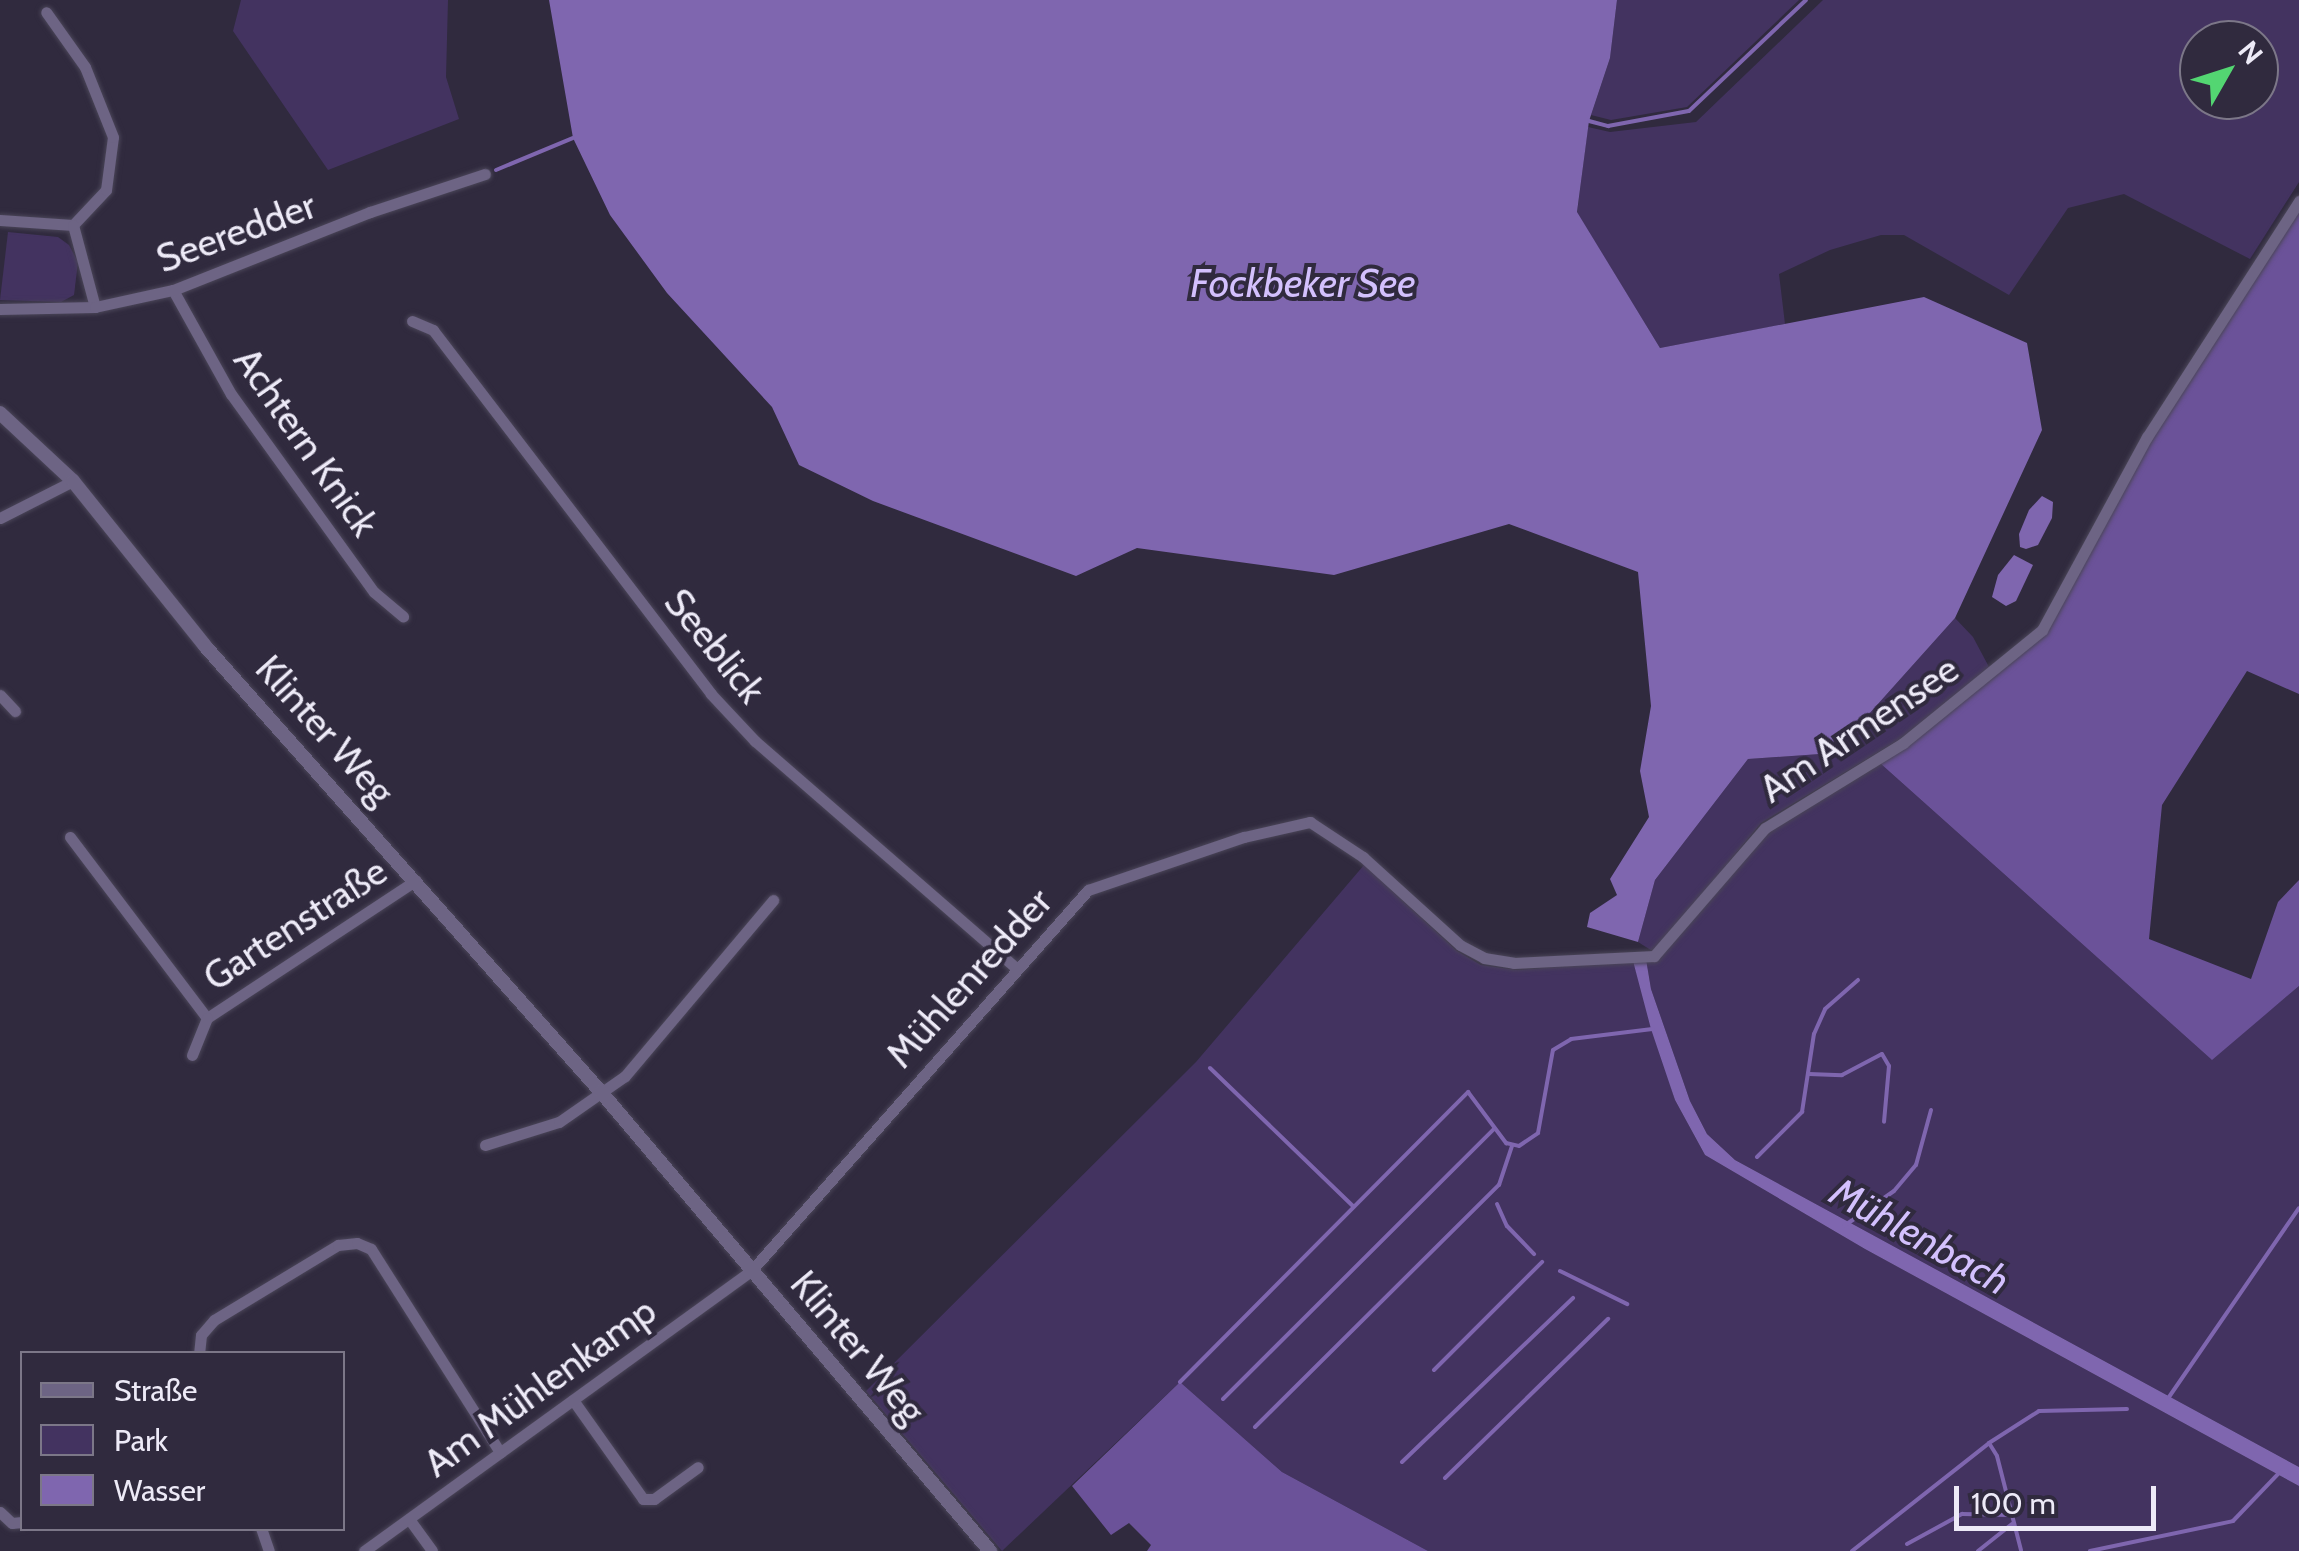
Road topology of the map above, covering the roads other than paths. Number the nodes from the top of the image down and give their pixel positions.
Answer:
1 (46, 12) dead end
2 (485, 174) dead end
3 (2299, 201) edge
4 (0, 220) edge
5 (73, 226) junction
6 (172, 290) junction
7 (95, 306) junction
8 (0, 309) edge
9 (412, 322) dead end
10 (0, 413) edge
11 (73, 481) junction
12 (0, 518) edge
13 (404, 616) dead end
14 (0, 695) edge
15 (15, 711) dead end
16 (1296, 822) joint
17 (70, 837) dead end
18 (416, 880) junction
19 (773, 900) dead end
20 (1016, 968) junction
21 (206, 1018) junction
22 (192, 1055) dead end
23 (601, 1092) junction
24 (485, 1146) dead end
25 (751, 1271) junction
26 (199, 1351) edge
27 (572, 1400) junction
28 (500, 1452) junction
29 (698, 1467) dead end
30 (409, 1519) junction
31 (364, 1551) edge
32 (432, 1551) edge
33 (990, 1551) edge

1 - 5 street
2 - 6 street, Seeredder
3 - 16 street, Am Armensee
4 - 5 street
5 - 7 street
6 - 7 street, Seeredder
6 - 13 street, Achtern Knick
7 - 8 street, Seeredder
9 - 20 street, Seeblick
10 - 11 street, Klinter Weg
11 - 12 street
11 - 18 street, Klinter Weg
14 - 15 street
16 - 20 street, Mühlenredder
17 - 21 street, Gartenstraße
18 - 21 street, Gartenstraße
18 - 23 street, Klinter Weg
19 - 23 street
20 - 25 street, Mühlenredder
21 - 22 street, Gartenstraße
23 - 24 street
23 - 25 street, Klinter Weg
25 - 27 street, Am Mühlenkamp
25 - 33 street, Klinter Weg
26 - 28 street
27 - 28 street, Am Mühlenkamp
27 - 29 street
28 - 30 street, Am Mühlenkamp
30 - 31 street, Am Mühlenkamp
30 - 32 street

